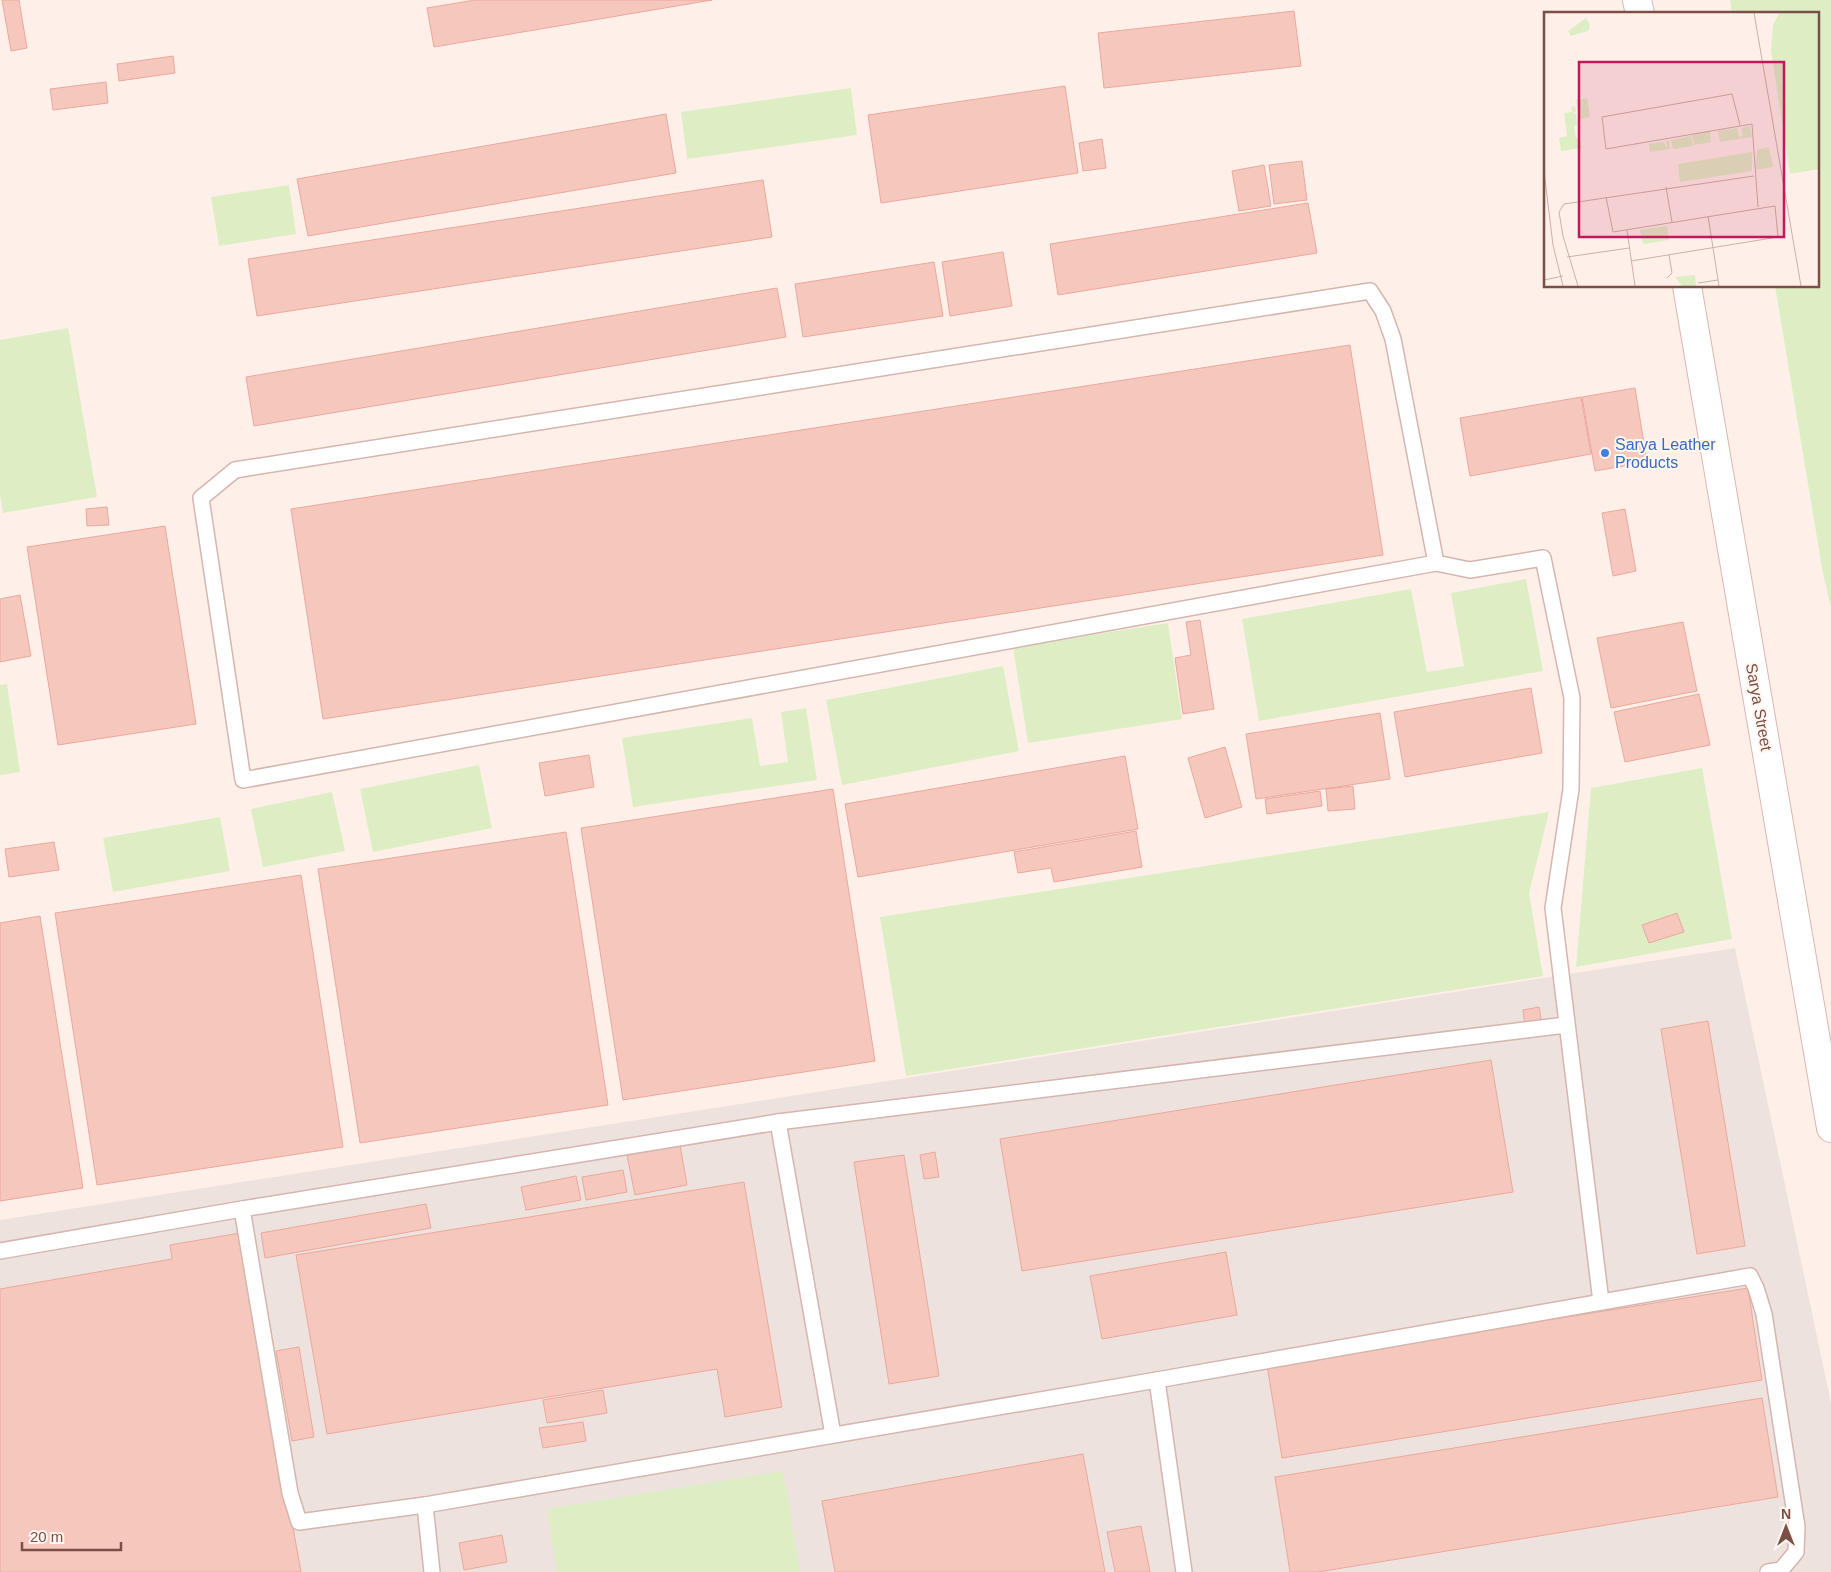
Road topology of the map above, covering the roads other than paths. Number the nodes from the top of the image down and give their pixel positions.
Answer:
1 (1686, 288) edge
2 (1436, 563) junction
3 (1566, 1025) junction
4 (778, 1122) junction
5 (1831, 1128) edge
6 (242, 1208) junction
7 (0, 1251) edge
8 (1601, 1302) junction
9 (1157, 1380) junction
10 (833, 1435) junction
11 (425, 1505) junction
12 (432, 1572) edge
13 (1184, 1572) edge
14 (1768, 1572) edge

1 - 5 street, Sarya Street
2 - 2 lane
2 - 3 lane
3 - 4 lane
3 - 8 lane
4 - 6 lane
4 - 10 lane
6 - 7 lane
6 - 11 lane
8 - 9 lane
8 - 14 lane
9 - 10 lane
9 - 13 lane
10 - 11 lane
11 - 12 lane

